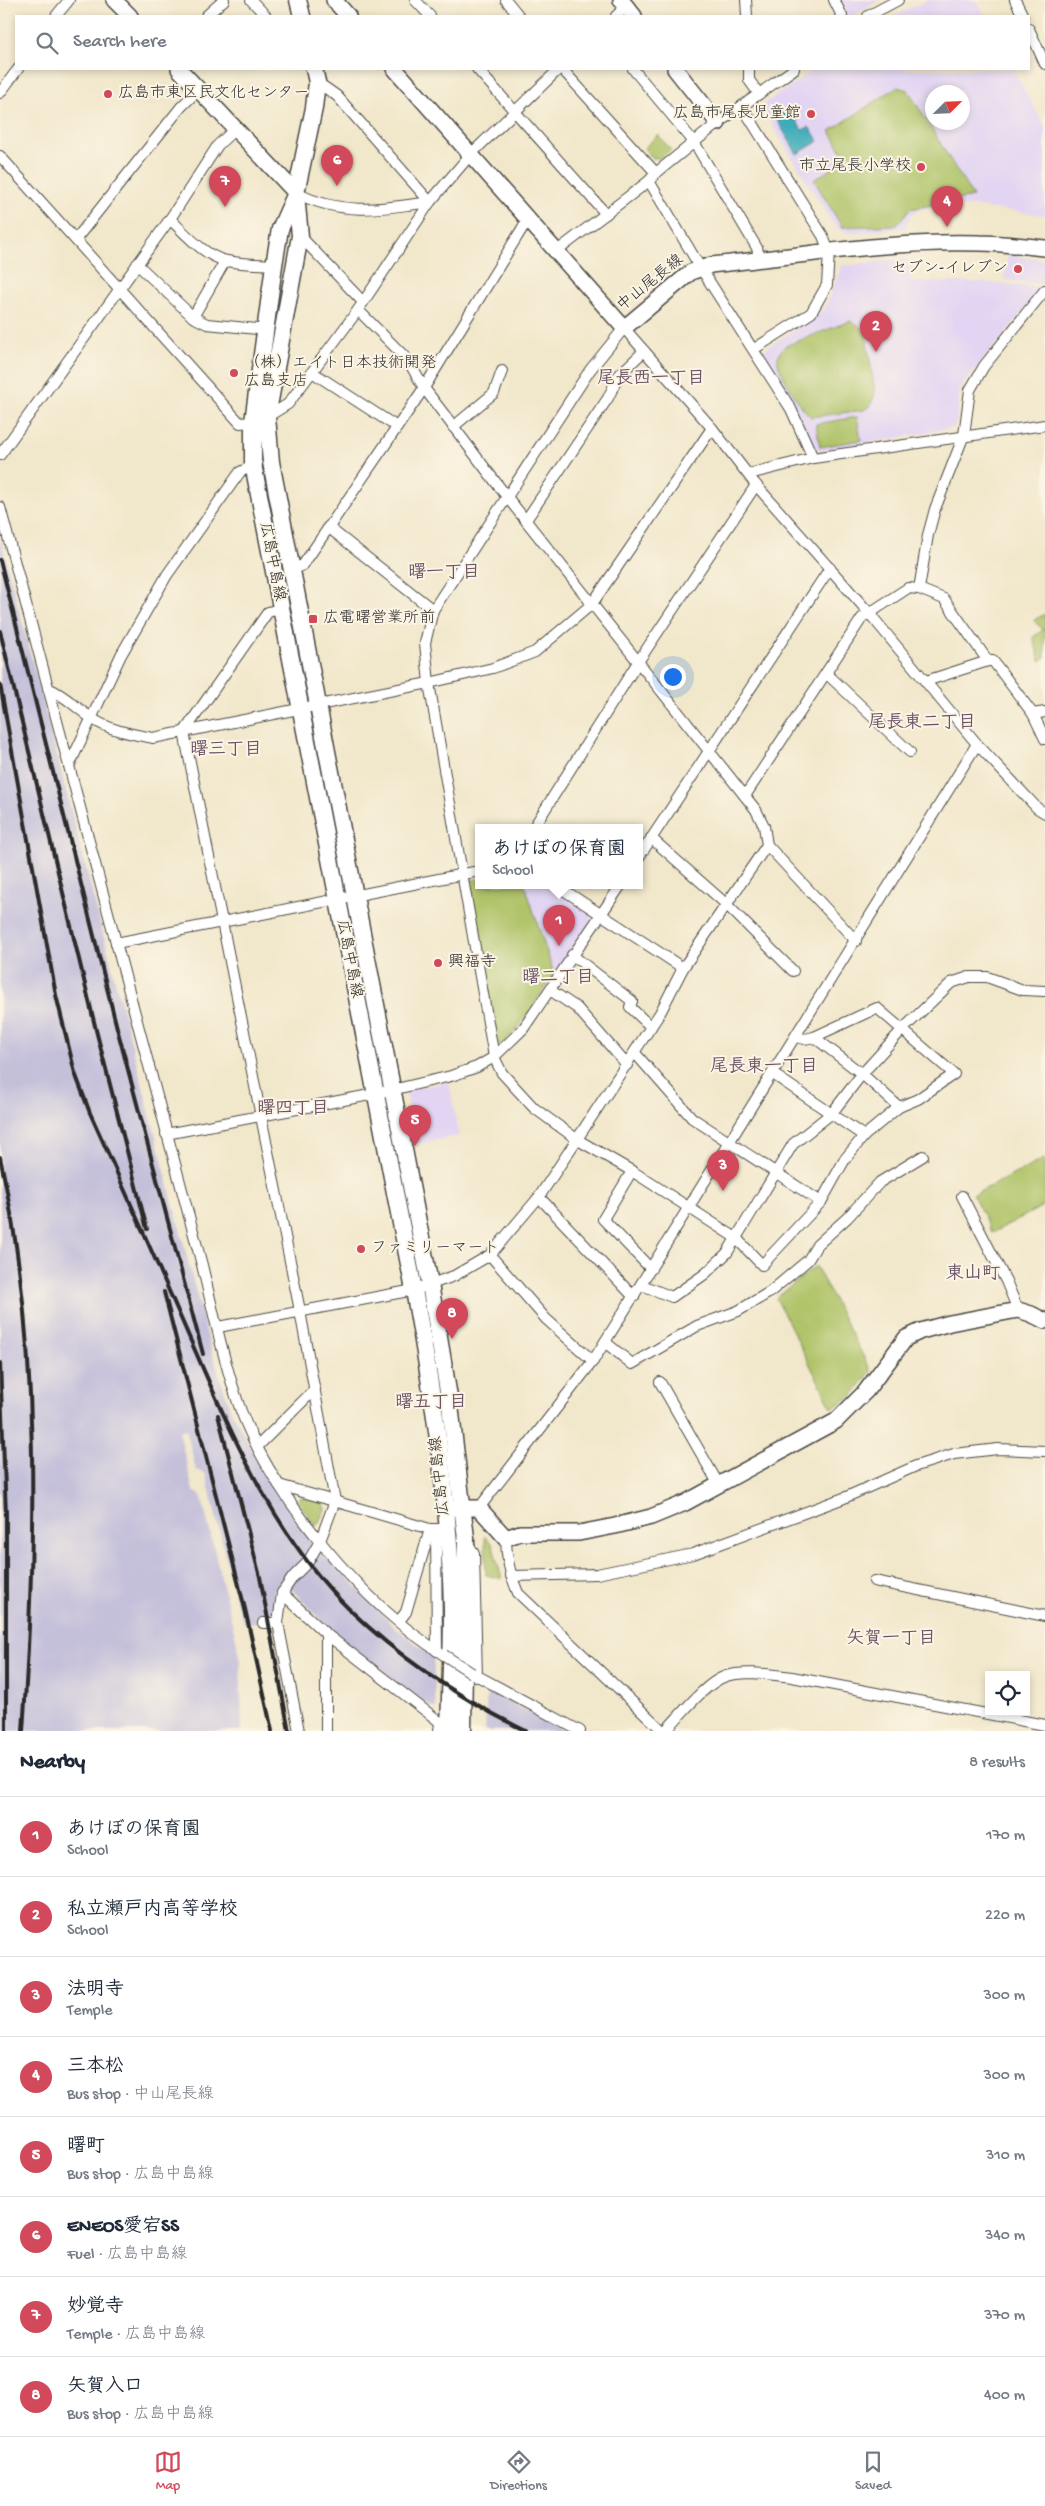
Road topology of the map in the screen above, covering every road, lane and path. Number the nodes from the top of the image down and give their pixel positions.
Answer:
1 (69, 0) edge
2 (114, 0) edge
3 (224, 0) edge
4 (251, 0) edge
5 (298, 0) edge
6 (334, 0) edge
7 (415, 0) edge
8 (506, 0) edge
9 (746, 0) edge
10 (834, 0) edge
11 (898, 0) edge
12 (1015, 0) edge
13 (57, 15) edge
14 (129, 15) edge
15 (207, 15) edge
16 (265, 15) edge
17 (302, 15) edge
18 (347, 15) edge
19 (429, 15) edge
20 (518, 15) edge
21 (747, 15) edge
22 (842, 15) edge
23 (870, 15) edge
24 (1022, 15) edge
25 (1030, 31) edge
26 (1045, 64) edge
27 (17, 70) edge
28 (180, 70) edge
29 (396, 70) edge
30 (478, 70) edge
31 (559, 70) edge
32 (561, 70) edge
33 (634, 70) edge
34 (676, 70) edge
35 (749, 70) edge
36 (793, 70) edge
37 (315, 75) edge
38 (198, 90) junction
39 (0, 93) edge
40 (759, 94) junction
41 (742, 106) junction
42 (515, 111) junction
43 (718, 123) junction
44 (235, 129) junction
45 (694, 142) junction
46 (471, 154) junction
47 (0, 156) edge
48 (652, 177) junction
49 (296, 193) junction
50 (430, 202) junction
51 (606, 214) junction
52 (170, 219) junction
53 (528, 219) junction
54 (300, 236) junction
55 (76, 239) junction
56 (1045, 248) edge
57 (557, 251) junction
58 (829, 252) junction
59 (760, 260) junction
60 (225, 261) junction
61 (137, 264) junction
62 (274, 266) junction
63 (700, 267) junction
64 (120, 288) junction
65 (1045, 290) edge
66 (360, 306) junction
67 (193, 317) junction
68 (624, 328) junction
69 (267, 330) junction
70 (754, 349) junction
71 (644, 351) junction
72 (502, 371) dead end
73 (312, 372) junction
74 (424, 388) junction
75 (260, 420) junction
76 (1045, 425) edge
77 (453, 426) junction
78 (397, 428) junction
79 (712, 428) junction
80 (964, 435) junction
81 (0, 455) edge
82 (813, 458) junction
83 (271, 462) junction
84 (252, 464) junction
85 (749, 474) junction
86 (756, 485) junction
87 (507, 498) junction
88 (0, 507) edge
89 (526, 520) junction
90 (328, 527) junction
91 (830, 568) junction
92 (290, 570) junction
93 (919, 588) junction
94 (592, 604) junction
95 (280, 609) junction
96 (434, 610) junction
97 (870, 614) junction
98 (988, 660) junction
99 (638, 662) junction
100 (826, 672) junction
101 (926, 681) junction
102 (429, 683) junction
103 (48, 688) junction
104 (316, 705) junction
105 (299, 709) junction
106 (1045, 712) edge
107 (1033, 714) junction
108 (91, 718) junction
109 (184, 732) junction
110 (1045, 739) edge
111 (977, 744) junction
112 (709, 751) junction
113 (910, 752) dead end
114 (69, 766) junction
115 (745, 796) junction
116 (1045, 814) edge
117 (536, 824) edge
118 (651, 838) junction
119 (767, 845) junction
120 (643, 851) edge
121 (475, 872) edge
122 (462, 874) junction
123 (562, 889) edge
124 (618, 889) edge
125 (353, 895) junction
126 (336, 899) junction
127 (726, 904) junction
128 (601, 915) junction
129 (222, 922) junction
130 (856, 941) junction
131 (116, 943) junction
132 (572, 955) junction
133 (683, 968) junction
134 (792, 971) dead end
135 (550, 990) junction
136 (1045, 991) edge
137 (651, 1027) junction
138 (901, 1030) junction
139 (796, 1037) junction
140 (814, 1037) junction
141 (635, 1053) junction
142 (494, 1057) junction
143 (627, 1064) junction
144 (773, 1074) junction
145 (862, 1074) junction
146 (391, 1089) junction
147 (375, 1094) junction
148 (900, 1107) junction
149 (832, 1113) junction
150 (261, 1116) junction
151 (166, 1134) junction
152 (864, 1136) junction
153 (578, 1140) junction
154 (731, 1142) junction
155 (923, 1156) dead end
156 (632, 1171) junction
157 (776, 1172) junction
158 (962, 1196) dead end
159 (539, 1197) junction
160 (821, 1202) junction
161 (689, 1208) junction
162 (736, 1238) junction
163 (490, 1255) junction
164 (652, 1269) junction
165 (430, 1284) junction
166 (642, 1285) junction
167 (414, 1290) junction
168 (634, 1297) junction
169 (1018, 1310) junction
170 (300, 1311) junction
171 (1045, 1321) edge
172 (218, 1327) junction
173 (605, 1342) junction
174 (593, 1361) junction
175 (660, 1382) dead end
176 (315, 1389) junction
177 (258, 1446) junction
178 (1045, 1451) edge
179 (279, 1485) junction
180 (719, 1485) junction
181 (335, 1501) junction
182 (445, 1508) junction
183 (471, 1508) junction
184 (438, 1529) junction
185 (466, 1538) junction
186 (506, 1538) junction
187 (320, 1541) junction
188 (511, 1576) junction
189 (874, 1581) dead end
190 (282, 1593) junction
191 (1045, 1616) edge
192 (399, 1621) junction
193 (263, 1623) dead end
194 (278, 1623) junction
195 (326, 1634) junction
196 (440, 1653) junction
197 (474, 1675) junction
198 (1045, 1725) edge
199 (299, 1731) edge
200 (326, 1731) edge
201 (439, 1731) edge
202 (449, 1731) edge
203 (463, 1731) edge
204 (580, 1731) edge
205 (664, 1731) edge

1 - 13 street
2 - 14 street
3 - 15 street
4 - 16 street
5 - 17 main road
6 - 18 street
7 - 19 street
8 - 20 street
9 - 21 street
10 - 22 street
11 - 23 street
12 - 24 street
25 - 26 street
27 - 39 street
28 - 38 street
29 - 46 street, 中山尾長線
30 - 42 street
31 - 42 street
32 - 48 street
33 - 45 street
34 - 43 street
35 - 40 street
36 - 40 street
37 - 49 main road, 広島中島線
37 - 50 street
38 - 44 street
38 - 55 street
40 - 41 street
41 - 43 street
41 - 58 street
42 - 46 street
42 - 51 street
43 - 45 street
44 - 49 street
44 - 52 street
45 - 48 street
45 - 59 street
46 - 50 street
46 - 53 street, 中山尾長線
47 - 55 street
48 - 51 street
48 - 63 street
49 - 50 street
49 - 54 main road, 広島中島線
49 - 62 main road, 広島中島線
50 - 66 street
51 - 57 street
52 - 60 street
52 - 61 street
53 - 57 street, 中山尾長線
53 - 74 street
54 - 66 street
54 - 75 main road, 広島中島線
55 - 64 street
56 - 58 street, 中山尾長線
57 - 68 street, 中山尾長線
58 - 59 street, 中山尾長線
58 - 70 street
59 - 63 street, 中山尾長線
60 - 62 street
60 - 67 street
61 - 64 street
61 - 67 street
62 - 69 main road, 広島中島線
63 - 68 street, 中山尾長線
63 - 70 street
64 - 75 street
64 - 81 street
65 - 80 street
66 - 73 street
66 - 74 street
67 - 69 street
68 - 71 street
68 - 87 street
69 - 75 main road, 広島中島線
70 - 82 street
71 - 79 street
71 - 89 street
72 - 77 street
73 - 75 street
73 - 78 street
74 - 77 street
74 - 78 street
75 - 83 main road, 広島中島線
75 - 84 main road, 広島中島線
76 - 80 street
77 - 87 street
78 - 90 street
79 - 85 street
79 - 94 street
80 - 82 street
80 - 93 street
82 - 85 street
83 - 84 street
83 - 92 main road, 広島中島線
84 - 95 main road, 広島中島線
84 - 108 street
85 - 86 street
86 - 91 street
86 - 99 street
87 - 89 street
87 - 96 street
88 - 103 street
89 - 94 street
90 - 92 street
90 - 96 street
91 - 97 street
91 - 112 street
92 - 104 main road, 広島中島線
93 - 97 street
93 - 98 street
94 - 99 street
94 - 102 street
95 - 105 main road, 広島中島線
95 - 109 street
96 - 102 street
97 - 100 street
97 - 101 street
98 - 101 street
98 - 107 street
99 - 112 street
99 - 117 street
100 - 113 street
100 - 115 street
101 - 111 street
102 - 104 street
102 - 122 street
103 - 108 street
103 - 114 street
104 - 105 street
104 - 125 main road, 広島中島線
105 - 109 street
105 - 126 main road, 広島中島線
106 - 107 street
107 - 110 street
108 - 109 street
108 - 114 street
109 - 129 street
111 - 116 street
111 - 130 street
112 - 115 street
112 - 118 street
114 - 131 street
115 - 119 street
118 - 120 street
118 - 127 street
119 - 127 street
119 - 130 street
121 - 122 street
122 - 125 street
122 - 142 street
123 - 128 street
124 - 128 street
125 - 126 street
125 - 146 main road, 広島中島線
126 - 129 street
126 - 147 main road, 広島中島線
127 - 133 street
127 - 134 street
128 - 132 street
128 - 133 street
129 - 131 street
129 - 150 street
130 - 139 street
131 - 151 street
132 - 135 street
132 - 137 street
133 - 137 street
135 - 142 street
135 - 143 street
136 - 138 street
137 - 141 street
138 - 140 street
138 - 145 street
138 - 148 street
139 - 140 street
139 - 144 street
140 - 145 street
141 - 143 street
141 - 154 street
142 - 146 street
142 - 153 street
143 - 153 street
144 - 149 street
144 - 154 street
145 - 148 street
145 - 149 street
146 - 147 street
146 - 165 main road, 広島中島線
147 - 150 street
147 - 167 main road, 広島中島線
148 - 152 street
149 - 152 street
149 - 157 street
150 - 151 street
150 - 170 street
151 - 172 street
152 - 160 street
153 - 156 street
153 - 159 street
154 - 157 street
154 - 161 street
155 - 173 street
156 - 161 street
156 - 164 street
157 - 160 street
157 - 162 street
158 - 169 street
159 - 163 street
159 - 168 street
160 - 162 street
161 - 162 street
161 - 164 street
162 - 166 street
163 - 165 street
163 - 174 street
164 - 166 street
165 - 167 street
165 - 183 main road, 広島中島線
166 - 168 street
167 - 170 street
167 - 182 main road, 広島中島線
168 - 173 street
169 - 171 street
169 - 180 street
170 - 172 street
170 - 176 street
172 - 177 street
173 - 174 street
174 - 183 street
175 - 180 street
176 - 177 street
176 - 181 street
177 - 179 street
178 - 188 street
179 - 181 street
179 - 187 street
180 - 186 street
181 - 184 street
181 - 187 street
182 - 183 street
182 - 184 main road, 広島中島線
183 - 185 main road, 広島中島線
183 - 186 street
184 - 192 street
184 - 196 street
184 - 202 main road, 広島中島線
185 - 197 street
185 - 203 main road, 広島中島線
186 - 188 street
187 - 190 street
187 - 192 street
188 - 205 street
189 - 191 street
190 - 194 street
190 - 195 street
192 - 196 street
193 - 194 street
194 - 199 street
195 - 200 street
195 - 201 street
196 - 197 street, bridge
197 - 204 street
198 - 205 street

